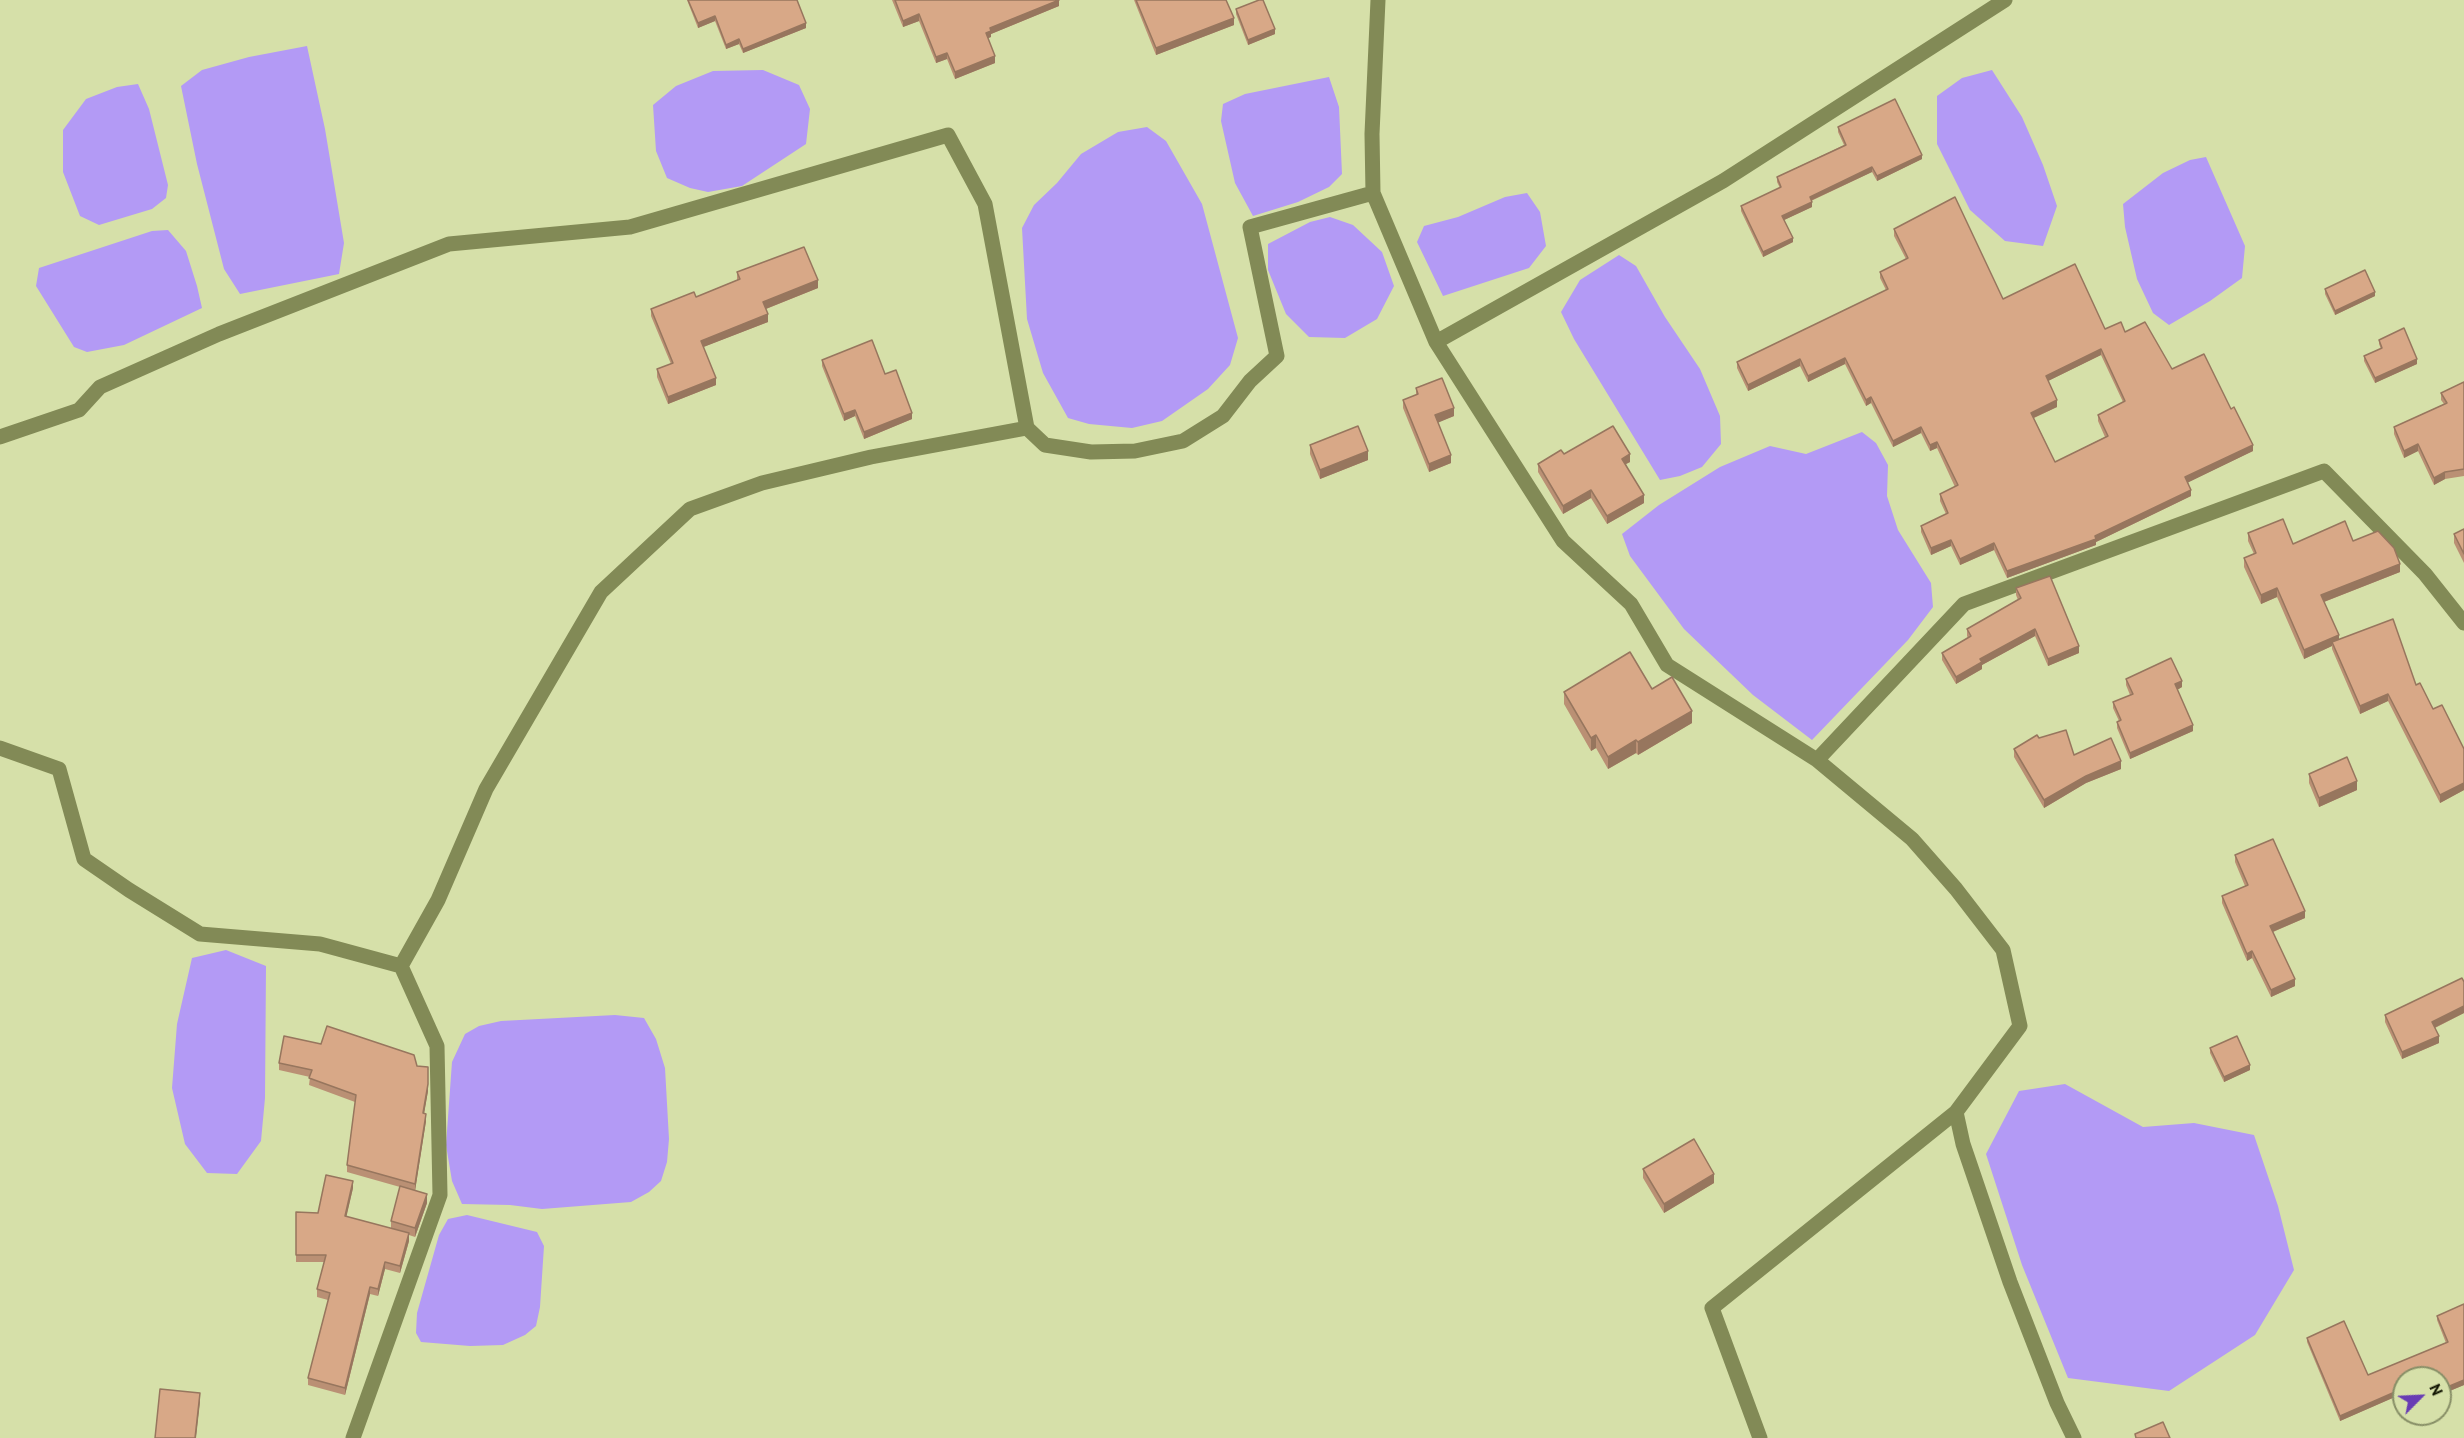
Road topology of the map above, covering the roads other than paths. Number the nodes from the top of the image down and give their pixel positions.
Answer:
1 (1378, 0) edge
2 (2005, 0) edge
3 (1373, 193) junction
4 (1436, 342) junction
5 (1028, 428) junction
6 (0, 437) edge
7 (2464, 623) edge
8 (0, 748) edge
9 (1817, 760) junction
10 (401, 966) junction
11 (1956, 1112) junction
12 (353, 1438) edge
13 (1760, 1438) edge
14 (2074, 1438) edge

1 - 3 street
2 - 4 street
3 - 4 street
3 - 5 street
4 - 9 street
5 - 6 street
5 - 10 street
7 - 9 street
8 - 10 street
9 - 11 street
10 - 12 street
11 - 13 street
11 - 14 street

